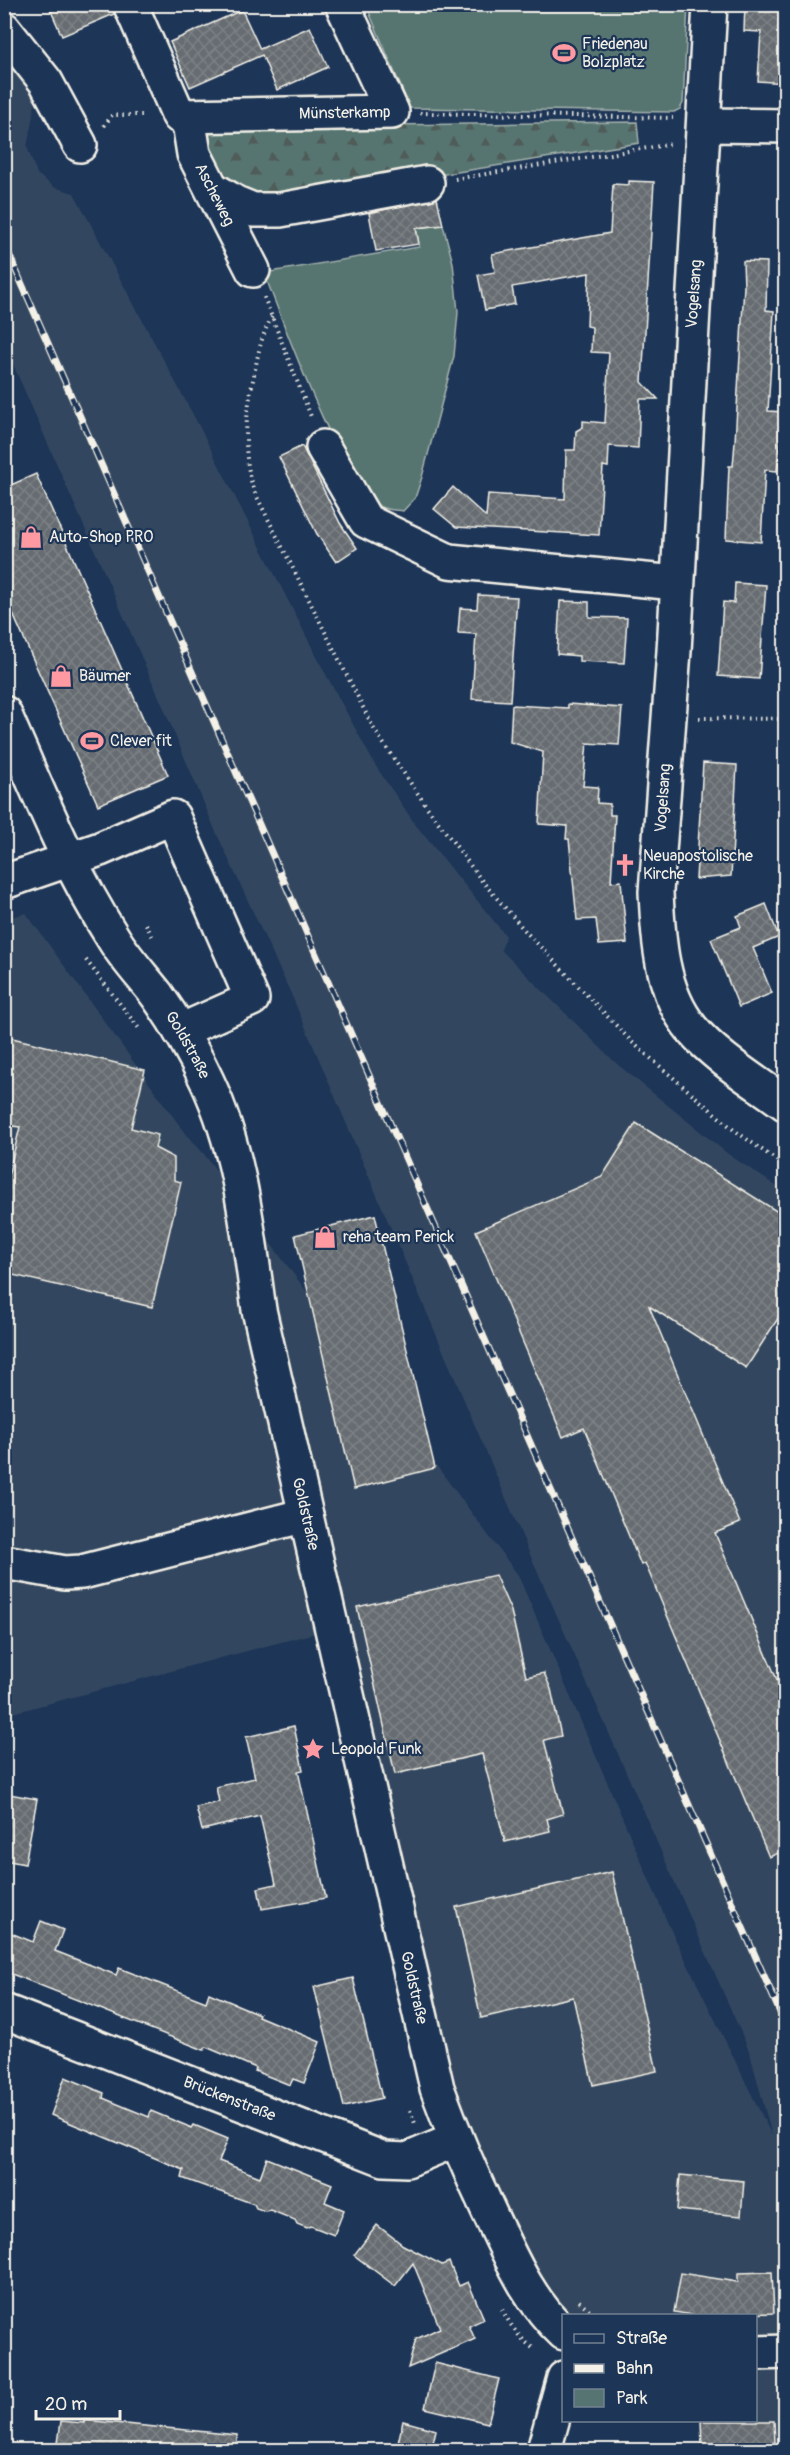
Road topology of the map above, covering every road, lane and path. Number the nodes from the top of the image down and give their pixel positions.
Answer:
1 (130, 4) edge
2 (342, 4) edge
3 (710, 4) edge
4 (4, 29) edge
5 (392, 112) junction
6 (184, 116) junction
7 (786, 126) edge
8 (704, 128) junction
9 (80, 145) joint
10 (427, 183) joint
11 (213, 189) junction
12 (253, 270) dead end
13 (323, 447) joint
14 (676, 584) junction
15 (4, 713) edge
16 (669, 718) junction
17 (786, 718) edge
18 (58, 865) junction
19 (4, 882) edge
20 (180, 1031) junction
21 (786, 1104) edge
22 (786, 1167) edge
23 (306, 1515) junction
24 (4, 1562) edge
25 (4, 2011) edge
26 (455, 2140) junction
27 (562, 2331) edge
28 (786, 2352) edge
29 (757, 2353) edge
30 (562, 2385) edge
31 (544, 2451) edge

1 - 6 street, Ascheweg
2 - 5 street, Münsterkamp
3 - 8 street, Vogelsang
4 - 9 street
5 - 6 street, Münsterkamp
5 - 8 path
6 - 9 path
6 - 11 street, Ascheweg
7 - 8 street
8 - 10 path
8 - 14 street, Vogelsang
10 - 11 street
11 - 12 street, Ascheweg
13 - 14 street
13 - 22 path
14 - 16 street, Vogelsang
15 - 18 street, Goldstraße
16 - 17 path
16 - 21 street, Vogelsang
18 - 19 street
18 - 20 street, Goldstraße
18 - 20 street
20 - 23 street, Goldstraße
23 - 24 street
23 - 26 street, Goldstraße
25 - 26 street, Brückenstraße
26 - 27 street, Goldstraße
28 - 29 street
30 - 31 street

